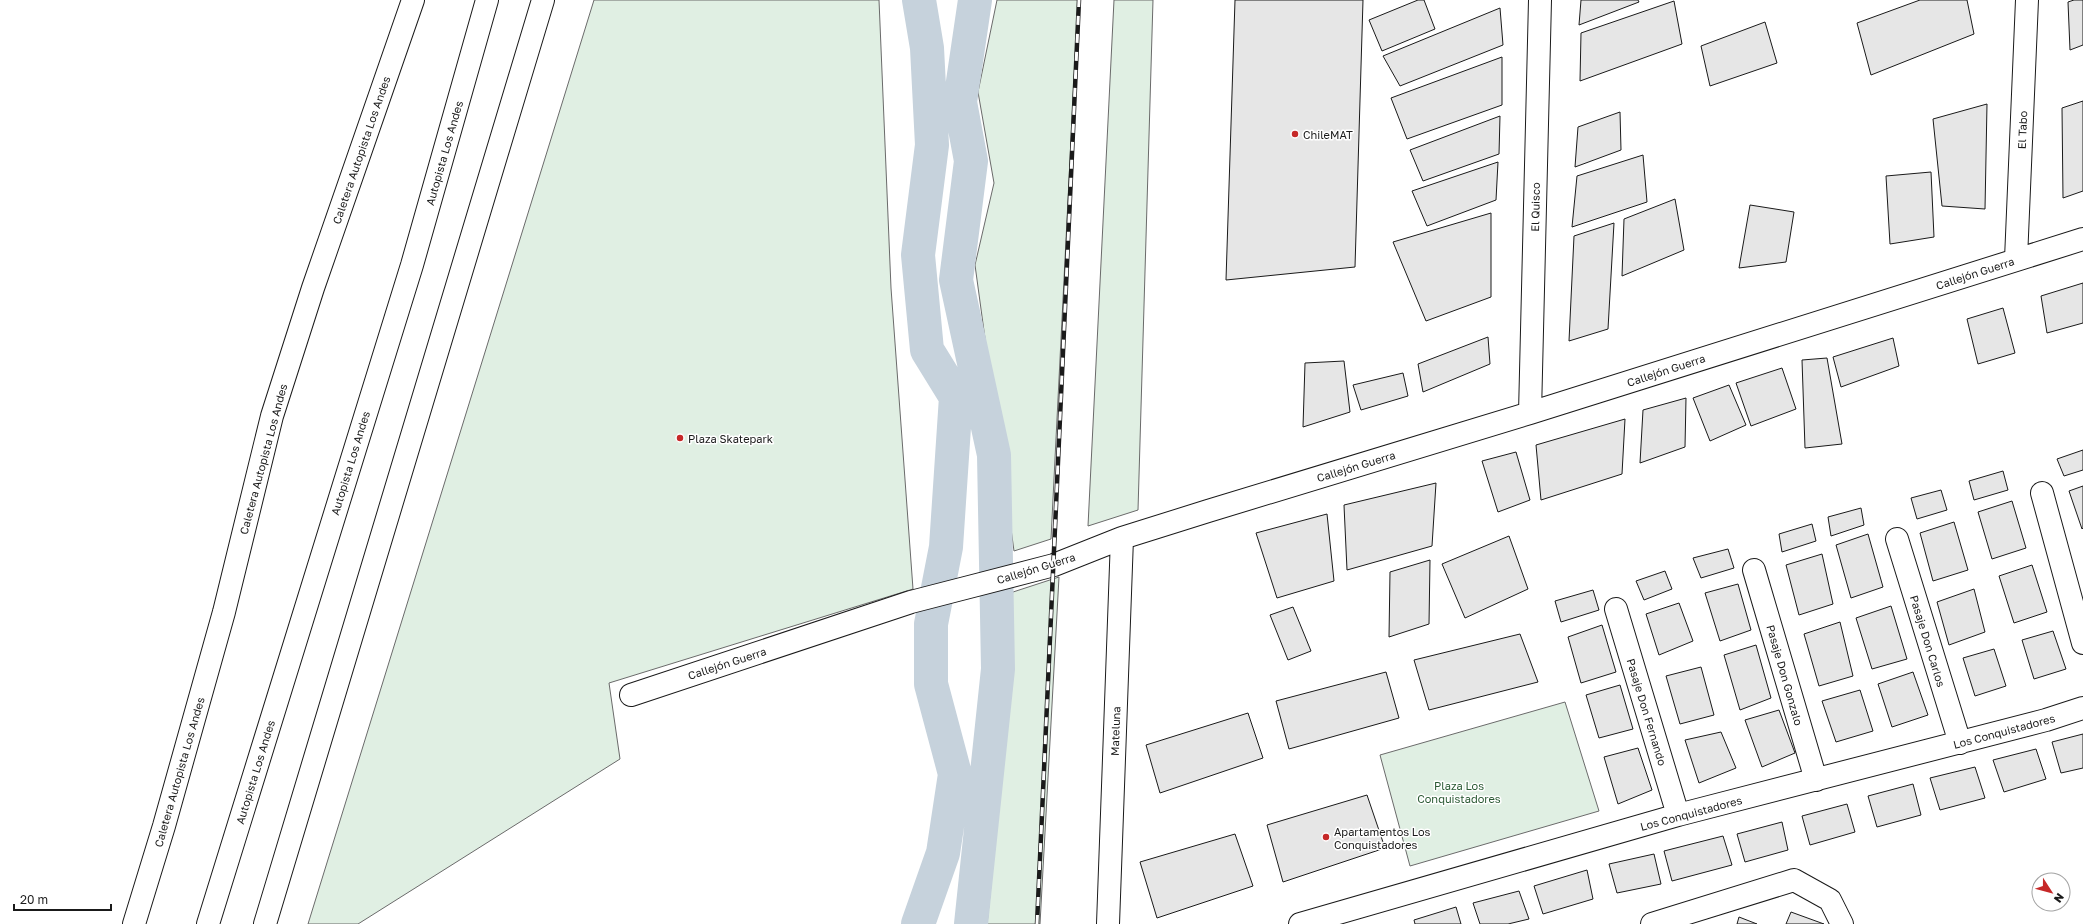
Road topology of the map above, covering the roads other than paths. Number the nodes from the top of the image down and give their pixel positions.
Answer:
1 (413, 0) edge
2 (487, 0) edge
3 (543, 0) edge
4 (1540, 0) edge
5 (2027, 0) edge
6 (2083, 239) edge
7 (2016, 259) junction
8 (1530, 414) junction
9 (2042, 493) dead end
10 (1122, 538) junction
11 (1897, 538) dead end
12 (1754, 570) dead end
13 (1616, 609) dead end
14 (2083, 643) edge
15 (631, 695) dead end
16 (2083, 708) edge
17 (1960, 743) junction
18 (1816, 780) junction
19 (1678, 815) junction
20 (134, 924) edge
21 (208, 924) edge
22 (265, 924) edge
23 (1108, 924) edge
24 (1300, 924) edge
25 (1652, 924) edge
26 (1842, 924) edge

1 - 20 main road, Caletera Autopista Los Andes
2 - 21 main road, Autopista Los Andes
3 - 22 main road
4 - 8 main road, El Quisco
5 - 7 main road, El Tabo
6 - 7 main road, Callejón Guerra
7 - 8 main road, Callejón Guerra
8 - 10 main road, Callejón Guerra
9 - 14 main road
10 - 15 main road, Callejón Guerra
10 - 23 main road, Mateluna
11 - 17 main road, Pasaje Don Carlos
12 - 18 main road, Pasaje Don Gonzalo
13 - 19 main road, Pasaje Don Fernando
16 - 17 main road, Los Conquistadores
17 - 18 main road, Los Conquistadores
18 - 19 main road, Los Conquistadores
19 - 24 main road, Los Conquistadores
25 - 26 main road

